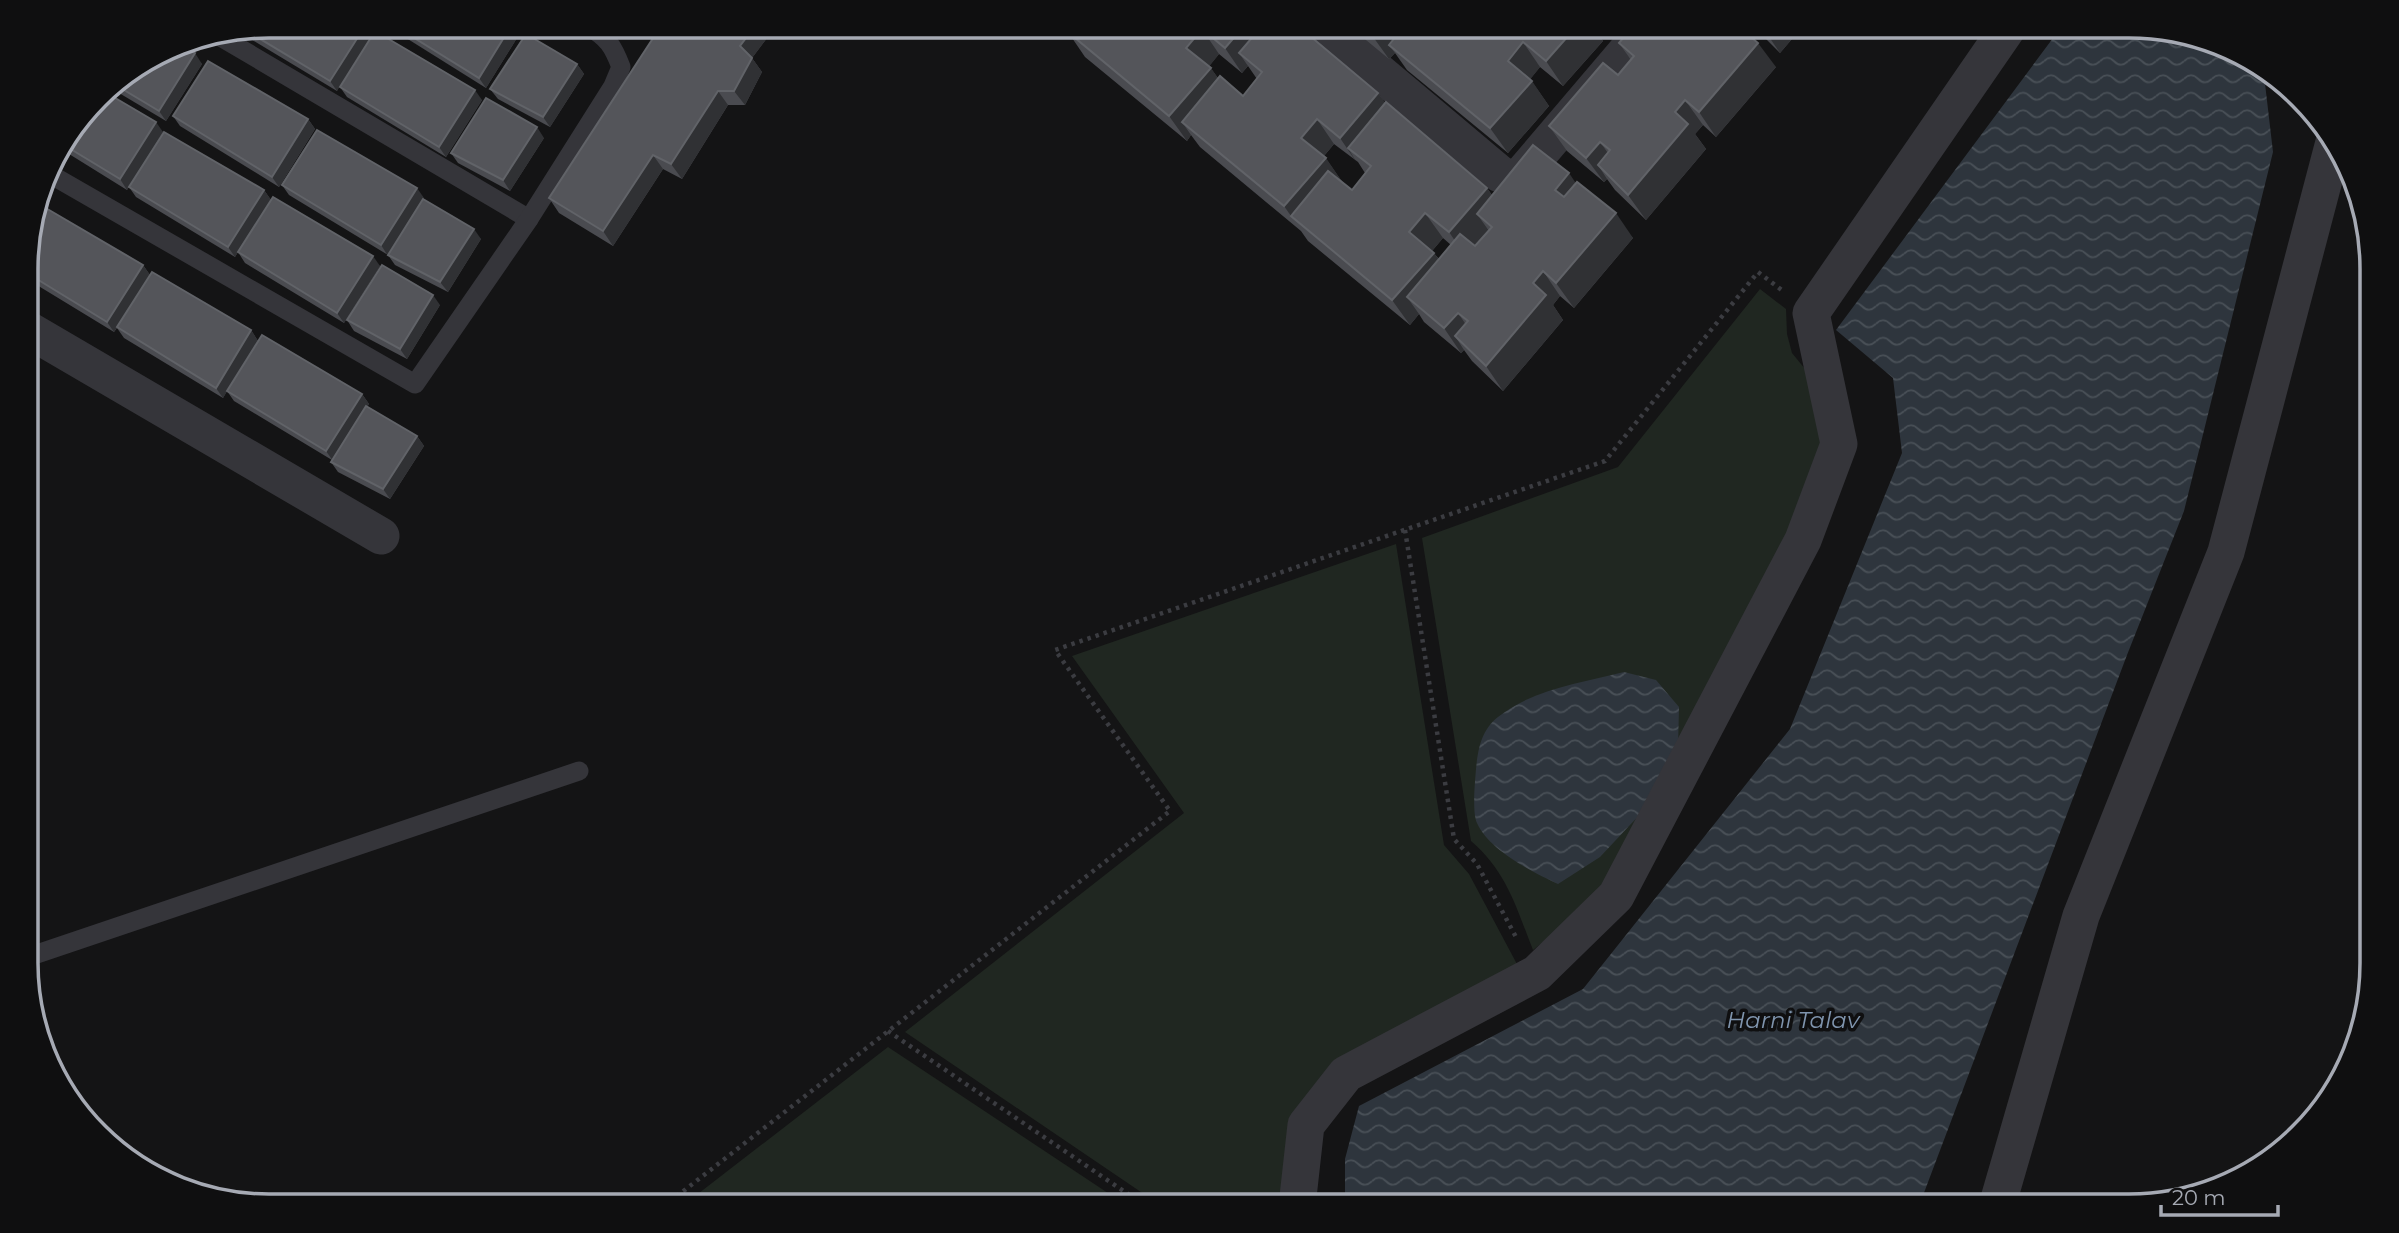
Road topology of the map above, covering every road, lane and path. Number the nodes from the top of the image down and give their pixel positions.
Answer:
1 (1339, 38) edge
2 (1638, 38) edge
3 (2001, 38) edge
4 (605, 39) edge
5 (230, 42) edge
6 (2331, 155) edge
7 (57, 178) edge
8 (529, 219) junction
9 (1811, 313) junction
10 (39, 336) edge
11 (1405, 530) junction
12 (381, 536) dead end
13 (579, 771) dead end
14 (38, 954) edge
15 (1537, 973) junction
16 (888, 1031) junction
17 (680, 1194) edge
18 (1129, 1194) edge
19 (1298, 1194) edge
20 (2000, 1194) edge

1 - 2 street
3 - 9 street
4 - 8 lane
5 - 8 lane
6 - 20 street
7 - 8 lane
9 - 11 path
9 - 15 street
10 - 12 street
11 - 15 path
11 - 16 path
13 - 14 lane
15 - 19 street
16 - 17 path
16 - 18 path

